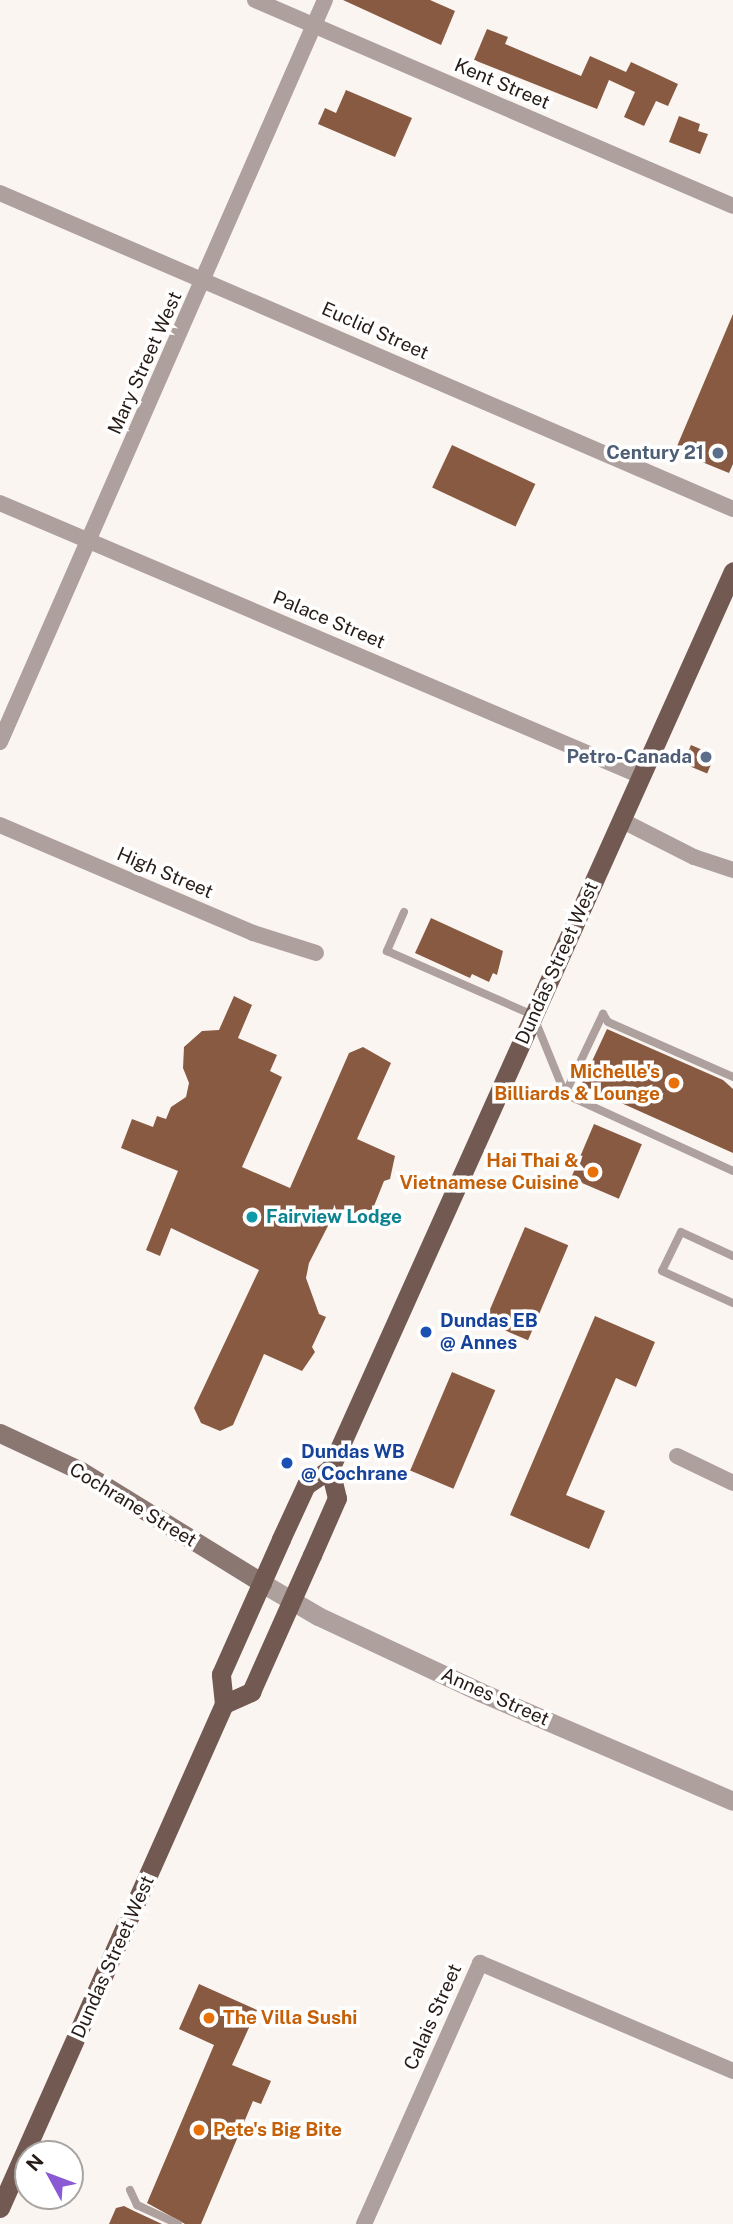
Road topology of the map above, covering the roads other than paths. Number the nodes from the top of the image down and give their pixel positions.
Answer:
1 (255, 0) edge
2 (325, 0) edge
3 (314, 25) junction
4 (0, 193) edge
5 (733, 206) edge
6 (205, 280) junction
7 (0, 503) edge
8 (733, 509) edge
9 (88, 541) junction
10 (733, 571) edge
11 (0, 742) edge
12 (641, 776) junction
13 (621, 820) junction
14 (0, 825) edge
15 (733, 870) edge
16 (404, 912) dead end
17 (316, 953) dead end
18 (533, 1015) junction
19 (733, 1077) edge
20 (565, 1094) junction
21 (733, 1171) edge
22 (733, 1256) edge
23 (733, 1303) edge
24 (0, 1433) edge
25 (677, 1456) dead end
26 (330, 1469) junction
27 (733, 1483) edge
28 (262, 1583) junction
29 (291, 1601) junction
30 (224, 1704) junction
31 (733, 1801) edge
32 (733, 2071) edge
33 (130, 2190) dead end
34 (0, 2208) edge
35 (178, 2224) edge
36 (364, 2224) edge

1 - 3 street, Kent Street
2 - 3 street, Mary Street West
3 - 5 street, Kent Street
3 - 6 street, Mary Street West
4 - 6 street, Euclid Street
6 - 8 street, Euclid Street
6 - 9 street, Mary Street West
7 - 9 street, Palace Street
9 - 11 street, Mary Street West
9 - 12 street, Palace Street
10 - 12 main road, Dundas Street West
12 - 13 main road, Dundas Street West
13 - 15 street
13 - 18 main road, Dundas Street West
14 - 17 street, High Street
16 - 18 lane
18 - 20 lane
18 - 26 main road, Dundas Street West
19 - 20 lane
20 - 21 lane
22 - 23 lane
24 - 28 main road, Cochrane Street
25 - 27 street
26 - 28 main road, Dundas Street West
26 - 29 main road
28 - 29 street, Annes Street
28 - 30 main road, Dundas Street West
29 - 30 main road
29 - 31 street, Annes Street
30 - 34 main road, Dundas Street West
32 - 36 street, Calais Street
33 - 35 lane

